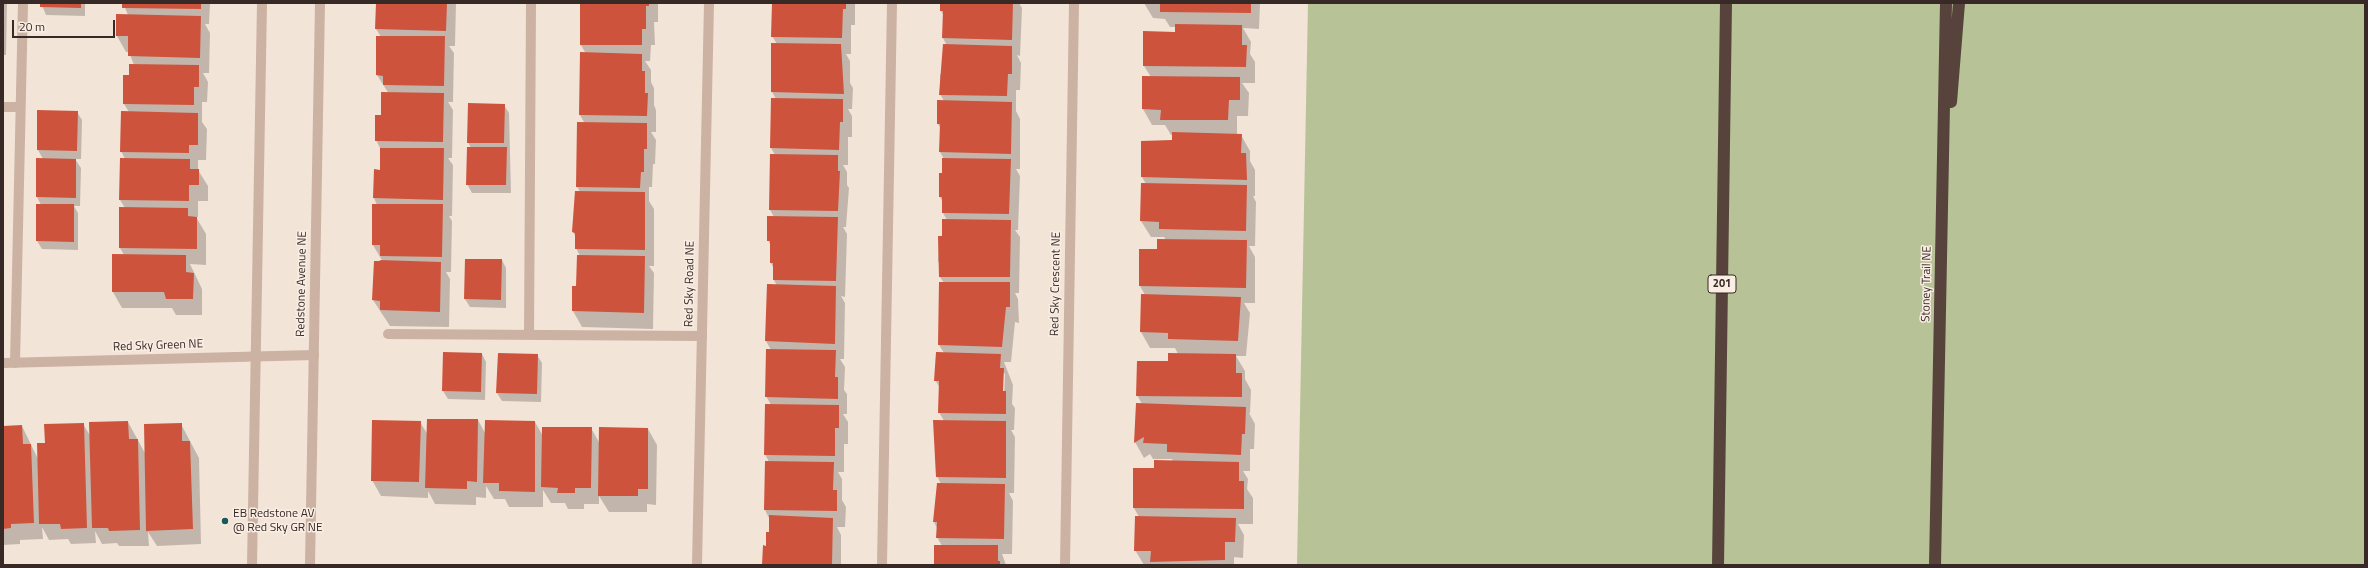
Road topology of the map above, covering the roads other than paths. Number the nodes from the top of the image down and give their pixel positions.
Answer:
1 (23, 3) edge
2 (262, 3) edge
3 (320, 3) edge
4 (532, 3) edge
5 (709, 3) edge
6 (892, 3) edge
7 (1074, 3) edge
8 (1726, 3) edge
9 (1946, 3) edge
10 (1959, 3) edge
11 (3, 107) edge
12 (20, 107) junction
13 (1942, 229) junction
14 (388, 334) dead end
15 (529, 335) junction
16 (702, 336) junction
17 (314, 355) junction
18 (256, 356) junction
19 (3, 363) edge
20 (15, 363) junction
21 (252, 565) edge
22 (310, 565) edge
23 (697, 565) edge
24 (882, 565) edge
25 (1064, 565) edge
26 (1718, 565) edge
27 (1935, 565) edge

1 - 12 street
2 - 18 street
3 - 17 street, Redstone Avenue NE
4 - 15 street
5 - 16 street, Red Sky Road NE
6 - 24 street
7 - 25 street, Red Sky Crescent NE
8 - 26 highway, 201
9 - 13 highway, Stoney Trail NE
10 - 13 highway
11 - 12 street
12 - 20 street
13 - 27 highway, Stoney Trail NE
14 - 15 street
15 - 16 street
16 - 23 street, Red Sky Road NE
17 - 18 street, Red Sky Green NE
17 - 22 street, Redstone Avenue NE
18 - 20 street, Red Sky Green NE
18 - 21 street
19 - 20 street, Red Sky Green NE

